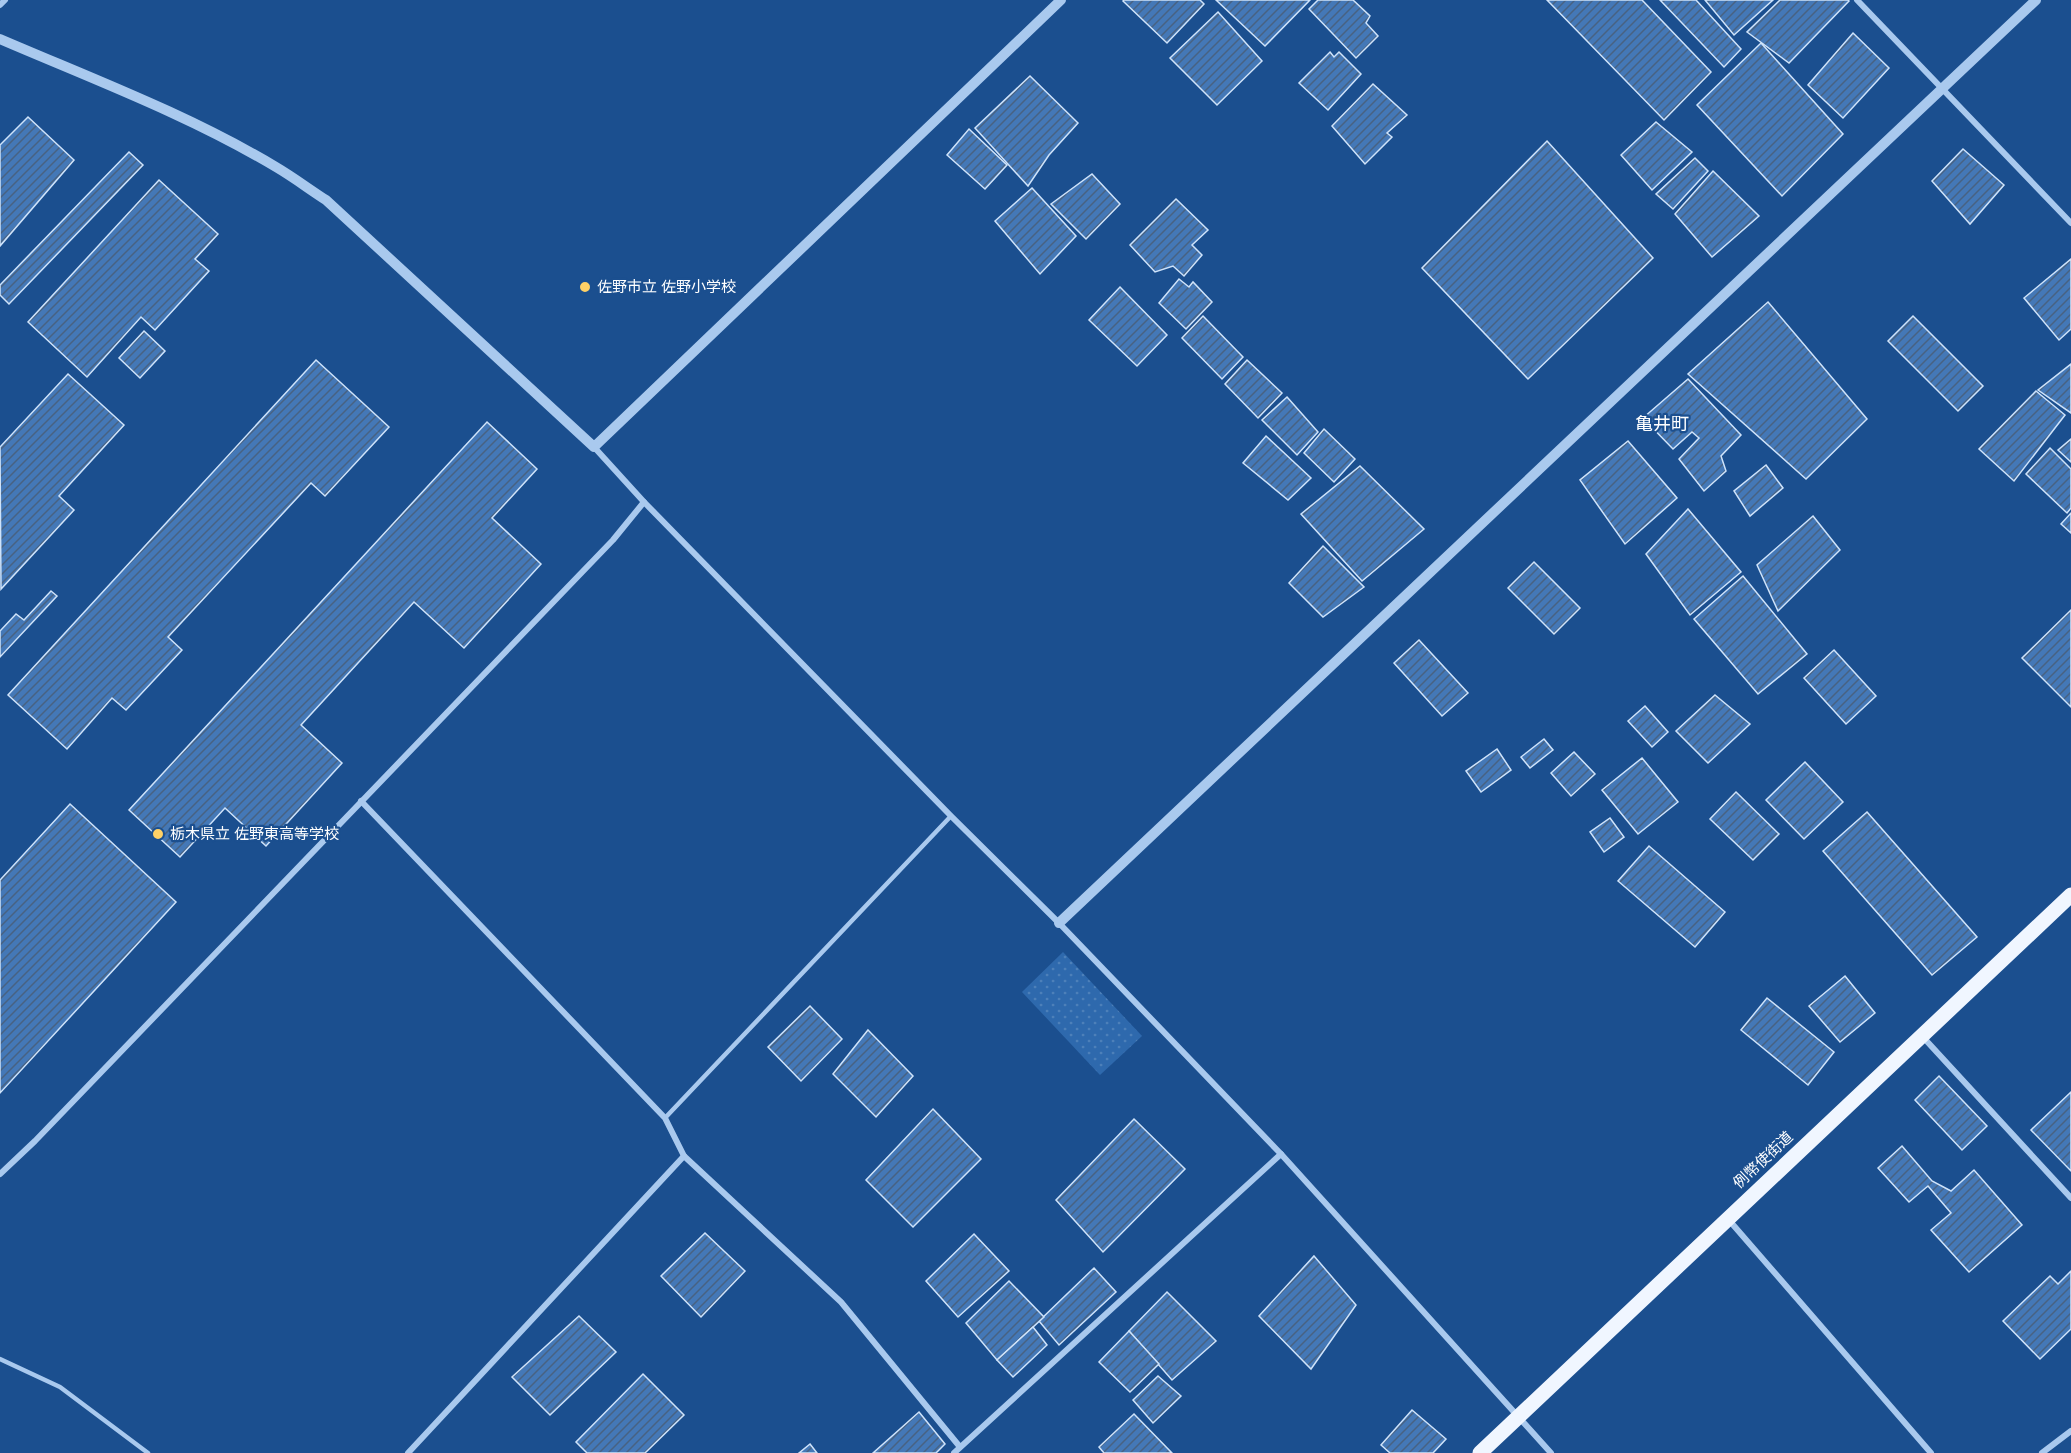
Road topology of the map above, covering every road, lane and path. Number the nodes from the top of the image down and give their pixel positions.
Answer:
1 (5, 0) edge
2 (1061, 0) edge
3 (1857, 0) edge
4 (2036, 0) edge
5 (0, 5) edge
6 (0, 39) edge
7 (1942, 90) junction
8 (2071, 224) edge
9 (594, 447) junction
10 (644, 502) junction
11 (361, 801) junction
12 (951, 816) junction
13 (2071, 895) edge
14 (1059, 923) junction
15 (1922, 1035) junction
16 (665, 1118) junction
17 (1281, 1154) junction
18 (684, 1156) junction
19 (0, 1174) edge
20 (2071, 1197) edge
21 (1727, 1218) junction
22 (0, 1359) edge
23 (1519, 1417) junction
24 (2071, 1431) edge
25 (960, 1447) junction
26 (148, 1453) edge
27 (408, 1453) edge
28 (954, 1453) edge
29 (1480, 1453) edge
30 (1551, 1453) edge
31 (1931, 1453) edge
32 (2042, 1453) edge

1 - 5 street
2 - 9 street
3 - 7 street
4 - 7 street
6 - 9 street
7 - 8 street
7 - 14 street
9 - 10 street
10 - 11 street
10 - 12 street
11 - 16 street
11 - 19 street
12 - 14 street
12 - 16 lane
13 - 15 main road, 例幣使街道
14 - 17 street
15 - 20 street
15 - 21 main road, 例幣使街道
16 - 18 street
17 - 23 street
17 - 25 street
18 - 25 street
18 - 27 street
21 - 23 main road, 例幣使街道
21 - 31 street
22 - 26 lane
23 - 29 main road, 例幣使街道
23 - 30 street
24 - 32 street
25 - 28 street

